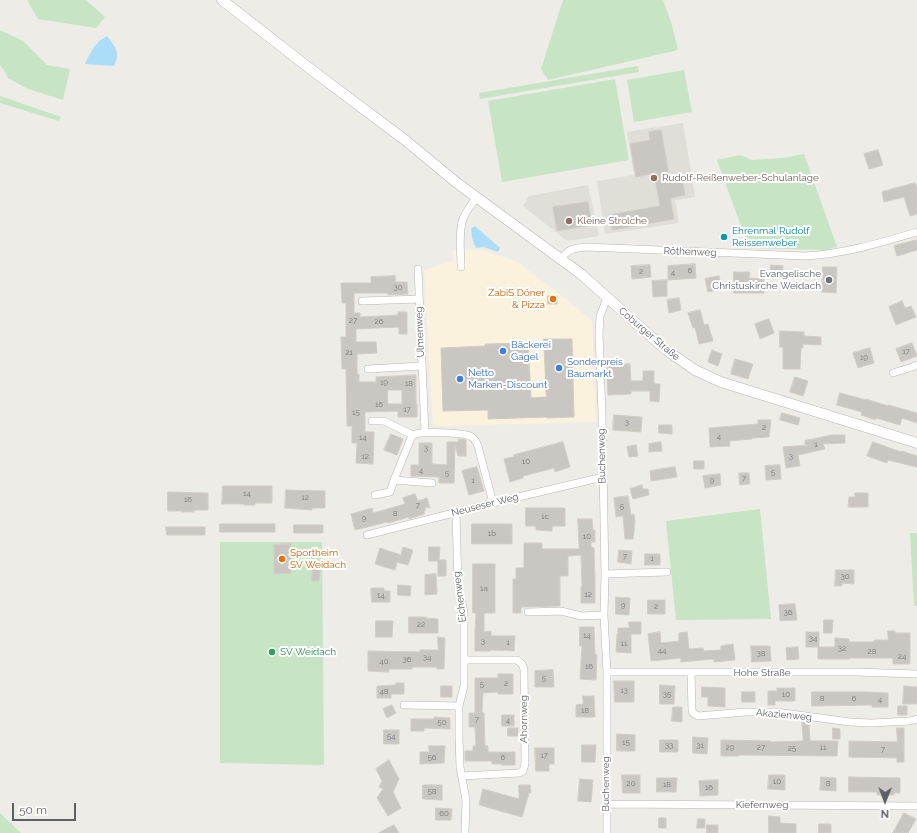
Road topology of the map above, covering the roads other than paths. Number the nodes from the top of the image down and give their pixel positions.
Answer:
1 (222, 0) edge
2 (477, 198) junction
3 (917, 232) edge
4 (560, 259) junction
5 (461, 267) dead end
6 (418, 269) dead end
7 (419, 298) junction
8 (607, 298) junction
9 (362, 301) dead end
10 (917, 364) edge
11 (422, 366) junction
12 (368, 369) dead end
13 (893, 372) dead end
14 (372, 421) dead end
15 (425, 433) junction
16 (413, 435) junction
17 (917, 443) edge
18 (603, 477) junction
19 (394, 480) junction
20 (432, 483) dead end
21 (375, 495) dead end
22 (493, 503) junction
23 (456, 513) junction
24 (368, 535) dead end
25 (667, 572) dead end
26 (605, 574) junction
27 (528, 612) dead end
28 (604, 615) junction
29 (464, 660) junction
30 (606, 672) junction
31 (691, 672) junction
32 (917, 674) edge
33 (404, 705) dead end
34 (460, 706) junction
35 (917, 719) edge
36 (462, 776) junction
37 (606, 804) junction
38 (917, 806) edge
39 (465, 833) edge
40 (607, 833) edge

1 - 2 main road, Coburger Straße
2 - 4 main road, Coburger Straße
2 - 5 street
3 - 4 street, Röthenweg
4 - 8 main road, Coburger Straße
6 - 7 street, Ulmenweg
7 - 9 street, Ulmenweg
7 - 11 street, Ulmenweg
8 - 17 main road, Coburger Straße
8 - 18 street, Buchenweg
10 - 13 street
11 - 12 street, Ulmenweg
11 - 15 street, Ulmenweg
14 - 16 street
15 - 16 street
15 - 22 street
16 - 19 street
18 - 22 street, Neuseser Weg
18 - 26 street, Buchenweg
19 - 20 street
19 - 21 street
22 - 23 street, Neuseser Weg
23 - 24 street, Neuseser Weg
23 - 29 street, Eichenweg
25 - 26 street
26 - 28 street, Buchenweg
27 - 28 street
28 - 30 street, Buchenweg
29 - 34 street, Eichenweg
29 - 36 street, Ahornweg
30 - 31 street, Hohe Straße
30 - 37 street, Buchenweg
31 - 32 street, Hohe Straße
31 - 35 street, Akazienweg
33 - 34 street
34 - 36 street, Eichenweg
36 - 39 street, Eichenweg
37 - 38 street, Kiefernweg
37 - 40 street, Buchenweg

